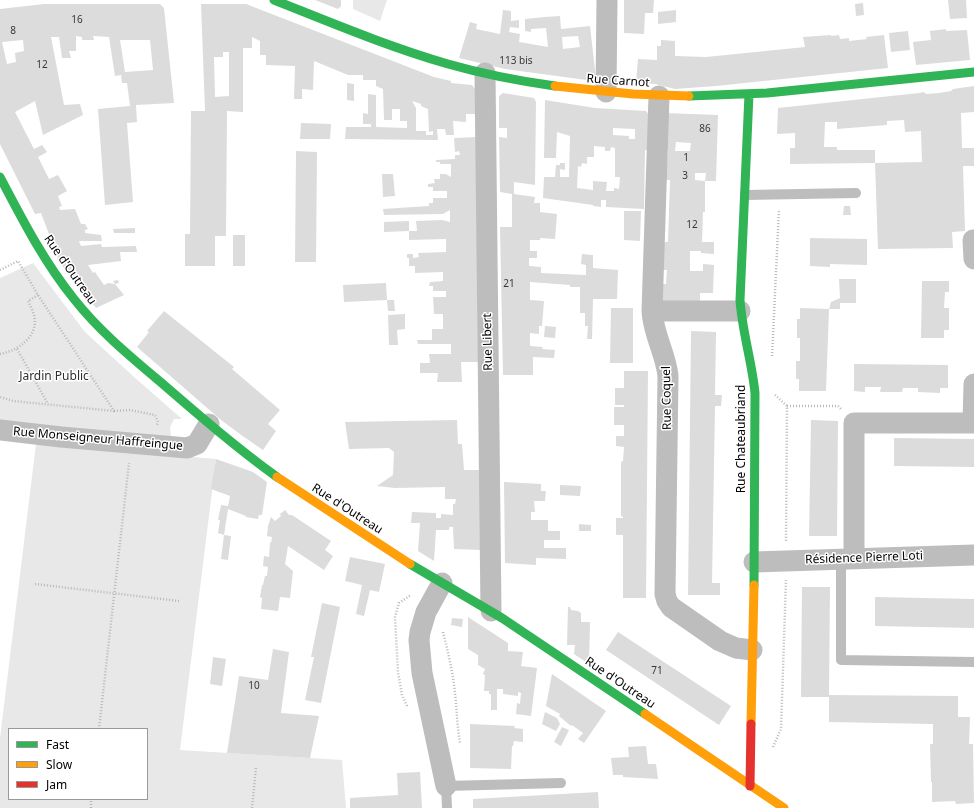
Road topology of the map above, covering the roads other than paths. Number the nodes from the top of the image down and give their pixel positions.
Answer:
1 (274, 0) edge
2 (607, 0) edge
3 (974, 72) edge
4 (485, 73) junction
5 (606, 92) junction
6 (750, 94) junction
7 (659, 96) junction
8 (0, 177) edge
9 (856, 193) dead end
10 (745, 196) junction
11 (652, 311) junction
12 (740, 311) junction
13 (974, 384) edge
14 (974, 423) edge
15 (209, 424) junction
16 (0, 430) edge
17 (974, 555) edge
18 (847, 559) junction
19 (754, 562) junction
20 (442, 584) junction
21 (491, 611) junction
22 (752, 650) junction
23 (974, 662) edge
24 (561, 783) dead end
25 (446, 786) junction
26 (750, 786) junction
27 (447, 808) edge
28 (784, 808) edge

1 - 4 street, Rue Carnot
2 - 5 street
3 - 6 street, Rue Carnot
4 - 5 street, Rue Carnot
4 - 21 street, Rue Libert
5 - 7 street, Rue Carnot
6 - 7 street, Rue Carnot
6 - 10 street, Rue Chateaubriand
7 - 11 street, Rue Coquel
8 - 15 street, Rue d'Outreau
9 - 10 lane
10 - 12 street, Rue Chateaubriand
11 - 12 street
11 - 22 street, Rue Coquel
12 - 19 street, Rue Chateaubriand
13 - 14 street
14 - 18 street
15 - 16 street, Rue Monseigneur Haffreingue
15 - 20 street, Rue d'Outreau
17 - 18 street, Résidence Pierre Loti
18 - 19 street, Résidence Pierre Loti
18 - 23 lane
19 - 22 street, Rue Chateaubriand
20 - 21 street, Rue d'Outreau
20 - 25 street
21 - 26 street, Rue d'Outreau
22 - 26 street, Rue Chateaubriand
24 - 25 lane
25 - 27 lane
26 - 28 street, Rue d'Outreau

